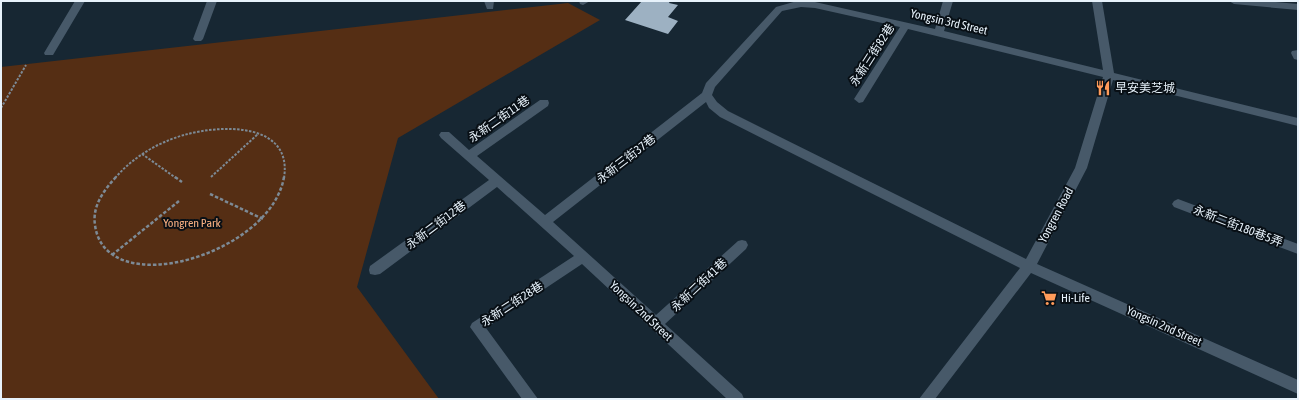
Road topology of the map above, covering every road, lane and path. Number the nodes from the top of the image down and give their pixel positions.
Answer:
1 (80, 1) edge
2 (212, 1) edge
3 (948, 1) edge
4 (1097, 1) edge
5 (1234, 1) edge
6 (803, 2) edge
7 (1298, 7) edge
8 (906, 26) junction
9 (939, 33) junction
10 (198, 39) dead end
11 (49, 53) dead end
12 (26, 65) dead end
13 (1109, 76) junction
14 (707, 95) junction
15 (859, 99) dead end
16 (544, 103) dead end
17 (1, 108) edge
18 (1298, 122) edge
19 (258, 133) junction
20 (445, 135) dead end
21 (142, 154) junction
22 (469, 156) junction
23 (211, 176) dead end
24 (497, 180) junction
25 (182, 182) dead end
26 (210, 194) dead end
27 (179, 201) dead end
28 (1178, 204) dead end
29 (263, 219) junction
30 (545, 222) junction
31 (742, 245) dead end
32 (1298, 249) edge
33 (112, 255) junction
34 (583, 257) junction
35 (1029, 266) junction
36 (375, 270) dead end
37 (656, 324) junction
38 (1298, 387) edge
39 (530, 399) edge
40 (737, 399) edge
41 (926, 399) edge

1 - 11 street
2 - 10 street
3 - 9 street
4 - 13 street, Yongren Road
5 - 7 street
6 - 8 street, Yongsin 3rd Street
6 - 14 street, Yongsin 3rd Street
8 - 9 street, Yongsin 3rd Street
8 - 15 street, 永新三街82巷
9 - 13 street, Yongsin 3rd Street
12 - 17 path
13 - 18 street, Yongsin 3rd Street
13 - 35 street, Yongren Road
14 - 30 street, 永新三街37巷
14 - 35 street
16 - 22 street, 永新二街11巷
19 - 21 path
19 - 23 path
19 - 29 path
20 - 22 street, Yongsin 2nd Street
21 - 25 path
21 - 33 path
22 - 24 street, Yongsin 2nd Street
24 - 30 street, Yongsin 2nd Street
24 - 36 street, 永新二街12巷
26 - 29 path
27 - 33 path
28 - 32 street, 永新二街180巷5弄
29 - 33 path
30 - 34 street, Yongsin 2nd Street
31 - 37 street, 永新二街41巷
34 - 37 street, Yongsin 2nd Street
34 - 39 street, 永新二街28巷
35 - 38 street, Yongsin 2nd Street
35 - 41 street, Yongren Road
37 - 40 street, Yongsin 2nd Street

